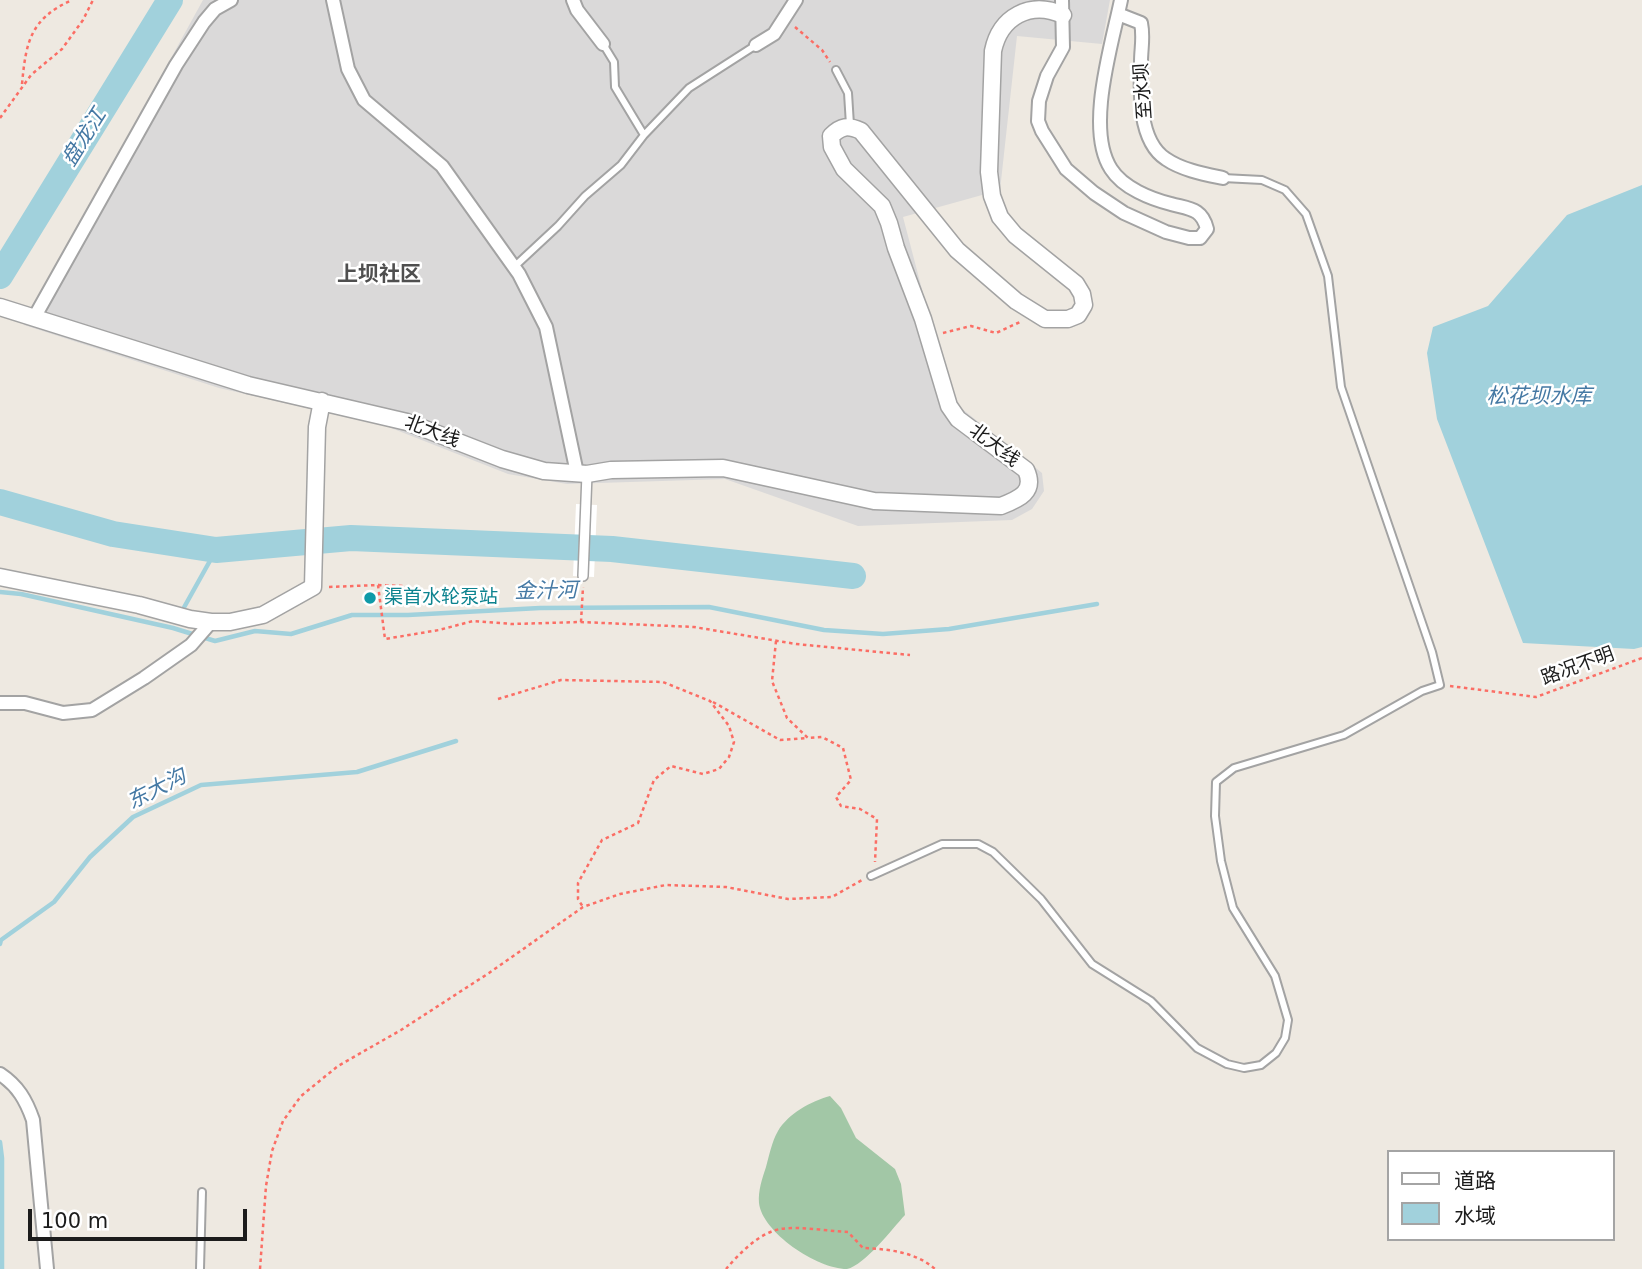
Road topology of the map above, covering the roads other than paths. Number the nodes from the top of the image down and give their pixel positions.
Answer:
1 (231, 0) edge
2 (333, 0) edge
3 (573, 0) edge
4 (796, 0) edge
5 (1121, 0) edge
6 (1062, 8) edge
7 (1118, 14) junction
8 (603, 44) joint
9 (756, 45) joint
10 (836, 70) road end
11 (850, 127) junction
12 (644, 135) junction
13 (1223, 178) joint
14 (514, 267) junction
15 (0, 307) edge
16 (31, 317) junction
17 (322, 401) junction
18 (582, 474) junction
19 (583, 576) road end
20 (0, 577) edge
21 (207, 626) junction
22 (0, 703) edge
23 (871, 876) road end
24 (0, 1074) edge
25 (202, 1192) dead end
26 (47, 1269) edge
27 (200, 1269) edge

1 - 16 street
2 - 14 street
3 - 8 street
4 - 9 street
5 - 7 street
6 - 7 street
6 - 11 street
7 - 13 street, 至水坝
8 - 12 lane
9 - 12 lane
10 - 11 lane
11 - 18 street, 北大线
12 - 14 lane
13 - 23 lane
14 - 18 street
15 - 16 street, 北大线
16 - 17 street, 北大线
17 - 18 street, 北大线
17 - 21 street
18 - 19 street
20 - 21 street
21 - 22 street
24 - 26 street
25 - 27 lane

